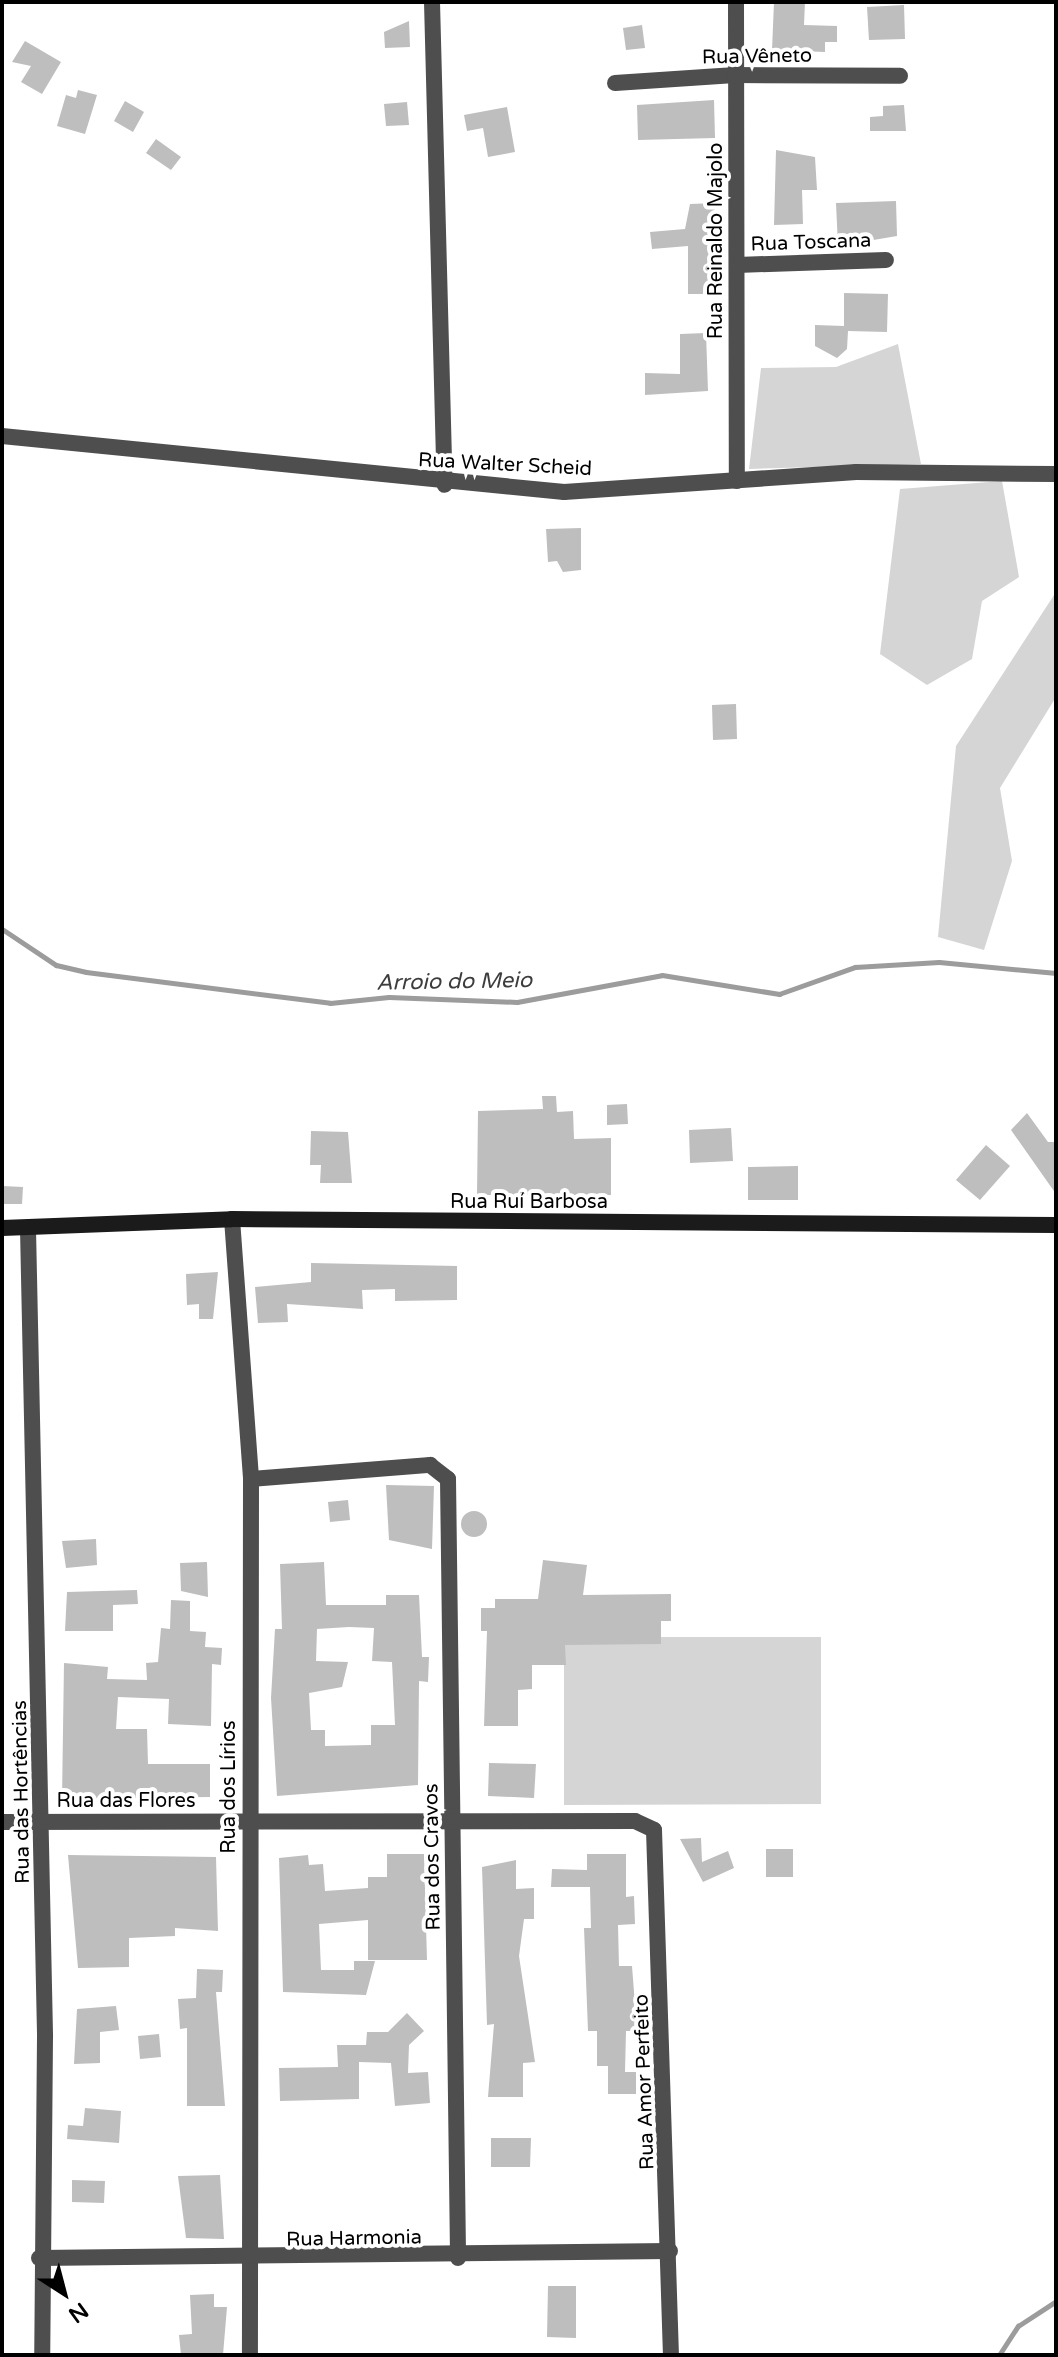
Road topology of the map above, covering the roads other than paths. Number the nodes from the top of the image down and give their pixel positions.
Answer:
1 (432, 2) edge
2 (736, 2) edge
3 (735, 75) junction
4 (900, 76) dead end
5 (615, 83) dead end
6 (886, 260) dead end
7 (737, 265) junction
8 (2, 436) edge
9 (1056, 474) edge
10 (737, 481) junction
11 (445, 485) junction
12 (232, 1219) junction
13 (1056, 1225) edge
14 (2, 1228) edge
15 (28, 1229) junction
16 (251, 1479) junction
17 (42, 1821) junction
18 (249, 1821) junction
19 (635, 1821) joint
20 (2, 1822) edge
21 (453, 1822) junction
22 (670, 2251) junction
23 (39, 2258) junction
24 (458, 2258) junction
25 (248, 2260) junction
26 (42, 2355) edge
27 (250, 2355) edge
28 (671, 2355) edge

1 - 11 street
2 - 3 street, Rua Reinaldo Majolo
3 - 4 street, Rua Vêneto
3 - 5 street, Rua Vêneto
3 - 7 street, Rua Reinaldo Majolo
6 - 7 street, Rua Toscana
7 - 10 street, Rua Reinaldo Majolo
8 - 11 street, Rua Walter Scheid
9 - 10 street, Rua Walter Scheid
10 - 11 street, Rua Walter Scheid
12 - 13 main road, Rua Ruí Barbosa
12 - 15 main road, Rua Ruí Barbosa
12 - 16 street, Rua dos Lírios
14 - 15 main road, Rua Ruí Barbosa
15 - 17 street, Rua das Hortências
16 - 18 street, Rua dos Lírios
16 - 21 street, Rua dos Cravos
17 - 18 street, Rua das Flores
17 - 20 street, Rua das Flores
17 - 23 street, Rua das Hortências
18 - 21 street, Rua das Flores
18 - 25 street, Rua dos Lírios
19 - 21 street, Rua das Flores
19 - 22 street, Rua Amor Perfeito
21 - 24 street, Rua dos Cravos
22 - 24 street, Rua Harmonia
22 - 28 street, Rua Amor Perfeito
23 - 25 street, Rua Harmonia
23 - 26 street, Rua das Hortências
24 - 25 street, Rua Harmonia
25 - 27 street, Rua dos Lírios

